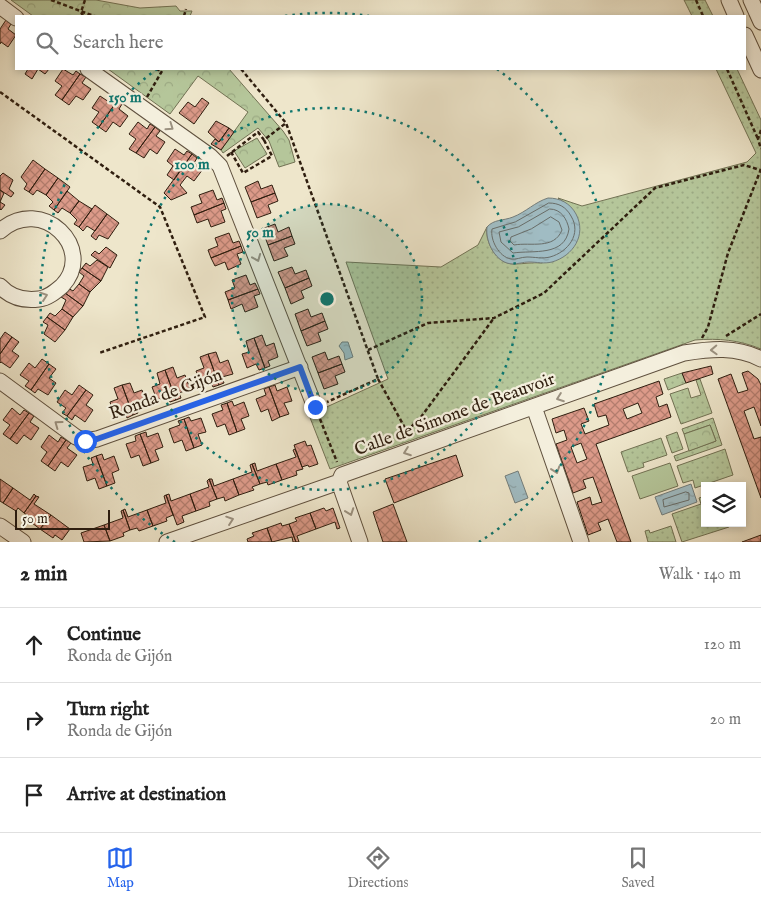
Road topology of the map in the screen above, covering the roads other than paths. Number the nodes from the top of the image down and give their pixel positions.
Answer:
1 (729, 0) edge
2 (751, 0) edge
3 (0, 6) edge
4 (736, 15) edge
5 (15, 17) edge
6 (761, 22) edge
7 (746, 37) edge
8 (89, 70) edge
9 (761, 70) edge
10 (0, 231) edge
11 (2, 292) edge
12 (761, 359) edge
13 (300, 367) junction
14 (0, 381) edge
15 (315, 407) road end
16 (534, 407) junction
17 (340, 479) junction
18 (0, 526) edge
19 (15, 540) edge
20 (167, 542) edge
21 (360, 542) edge
22 (581, 542) edge

1 - 4 street
2 - 6 street
3 - 5 street
7 - 9 street
8 -> 13 street
11 -> 10 street
12 -> 16 street, Calle de Simone de Beauvoir
13 -> 14 street, Ronda de Gijón
13 - 15 street
16 -> 17 street, Calle de Simone de Beauvoir
16 -> 22 street
20 -> 17 street, Calle de Simone de Beauvoir
17 -> 21 street
18 - 19 street

